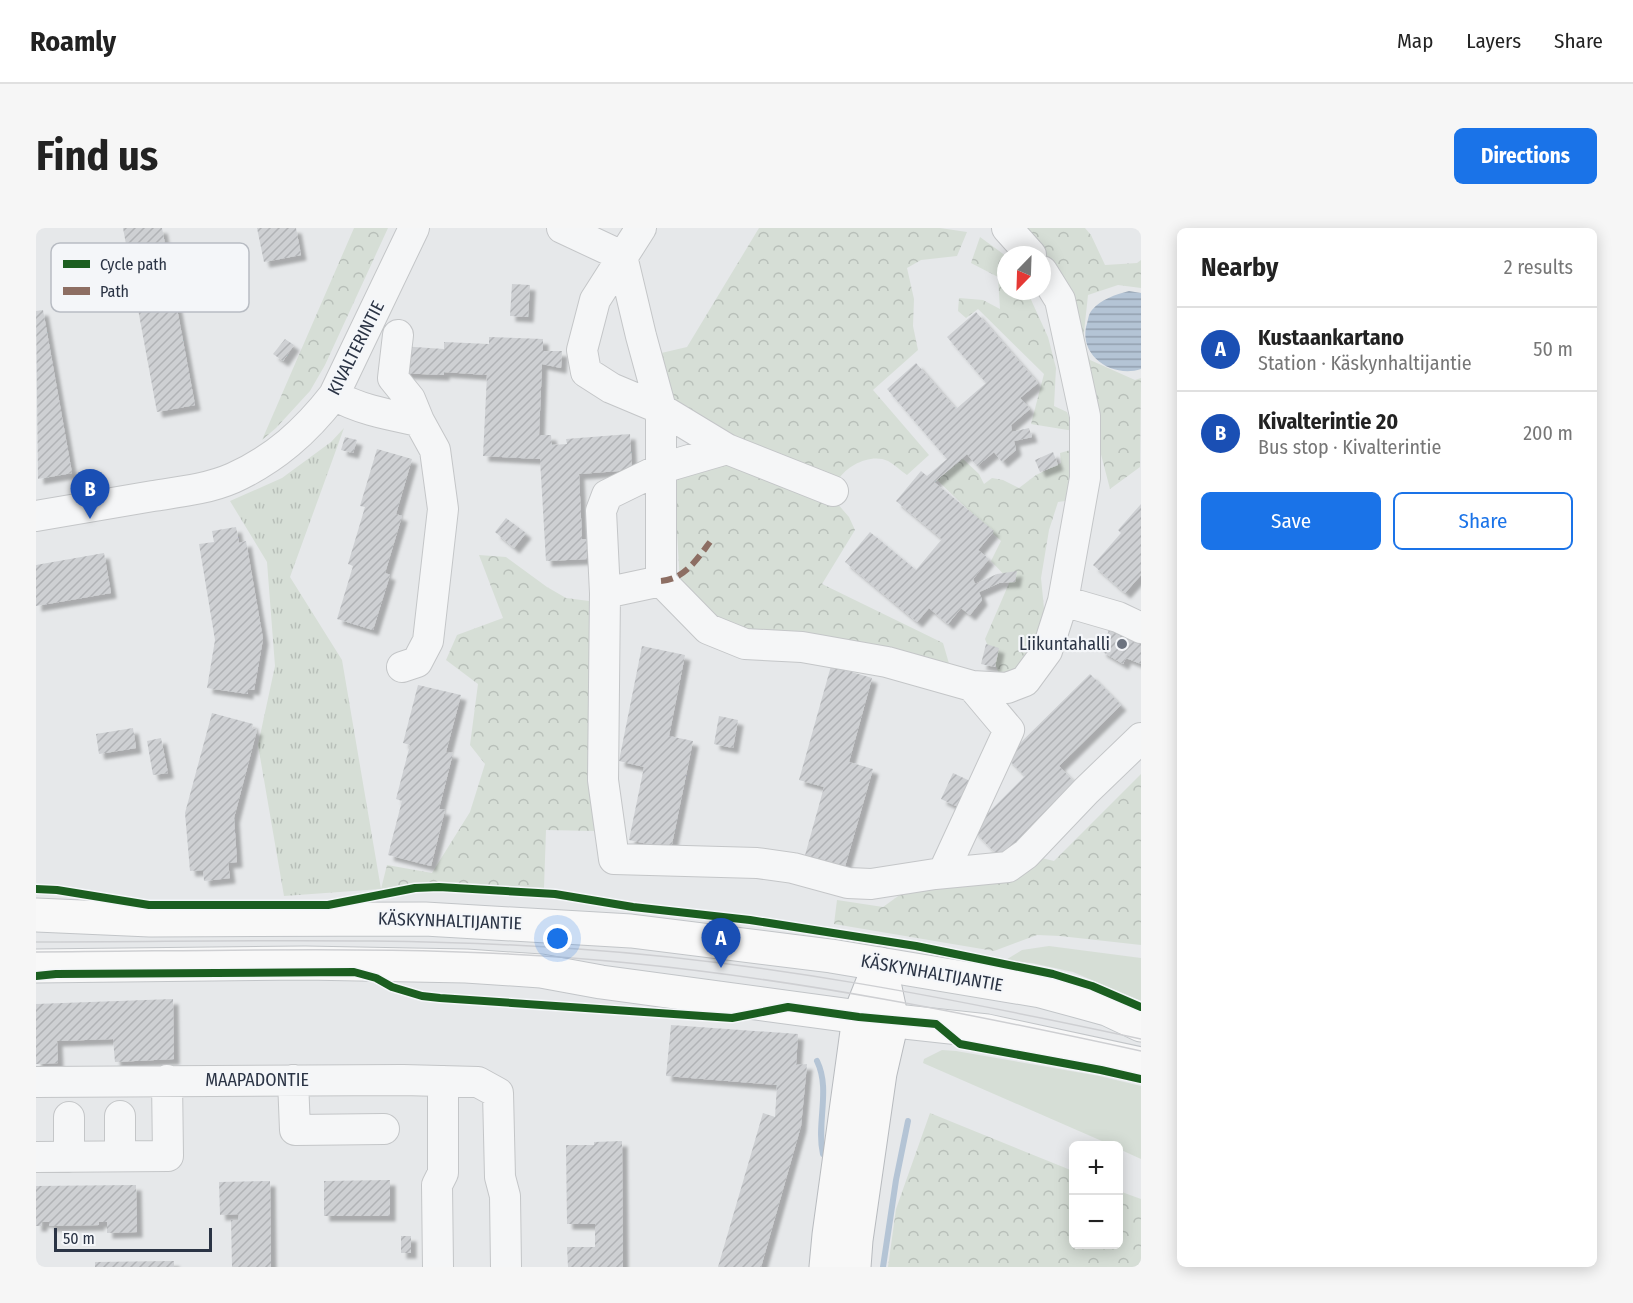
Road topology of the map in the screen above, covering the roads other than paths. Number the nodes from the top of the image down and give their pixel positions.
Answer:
1 (414, 228) edge
2 (562, 228) edge
3 (641, 228) edge
4 (1007, 228) edge
5 (1024, 246) edge
6 (622, 256) junction
7 (1051, 286) edge
8 (398, 335) dead end
9 (334, 395) junction
10 (661, 409) junction
11 (420, 421) junction
12 (727, 449) junction
13 (662, 468) junction
14 (833, 491) dead end
15 (36, 516) edge
16 (661, 581) junction
17 (605, 593) junction
18 (1064, 601) junction
19 (1141, 628) edge
20 (402, 668) dead end
21 (972, 686) junction
22 (1141, 738) edge
23 (943, 873) junction
24 (36, 915) edge
25 (880, 964) junction
26 (36, 966) edge
27 (859, 1017) junction
28 (892, 1021) junction
29 (1141, 1025) edge
30 (1141, 1064) edge
31 (167, 1080) junction
32 (293, 1080) junction
33 (443, 1081) junction
34 (36, 1082) edge
35 (120, 1116) dead end
36 (69, 1117) dead end
37 (384, 1129) dead end
38 (120, 1156) junction
39 (36, 1157) edge
40 (69, 1157) junction
41 (438, 1267) edge
42 (506, 1267) edge
43 (826, 1267) edge
44 (854, 1267) edge

1 - 9 street, KIVALTERINTIE
2 - 6 street
3 - 6 street
4 - 5 street
6 - 10 street
6 - 10 street
7 - 18 street
8 - 11 street
9 - 11 street
9 - 15 street, KIVALTERINTIE
10 - 12 street
10 - 13 street
11 - 20 street
12 - 13 street
12 - 14 street
13 - 16 street
13 - 17 street
16 - 17 street
16 - 21 street
17 - 23 street
18 - 19 street
18 - 21 street
21 - 23 street
22 - 23 street
24 - 25 main road, KÄSKYNHALTIJANTIE
25 - 27 main road
25 - 28 main road
25 - 29 main road, KÄSKYNHALTIJANTIE
26 - 27 main road
27 - 28 main road
27 - 43 main road
28 - 30 main road
28 - 44 main road
31 - 32 street, MAAPADONTIE
31 - 34 street, MAAPADONTIE
31 - 38 street
32 - 33 street, MAAPADONTIE
32 - 37 street
33 - 41 street
33 - 42 street, MAAPADONTIE
35 - 38 street
36 - 40 street
38 - 40 street
39 - 40 street

